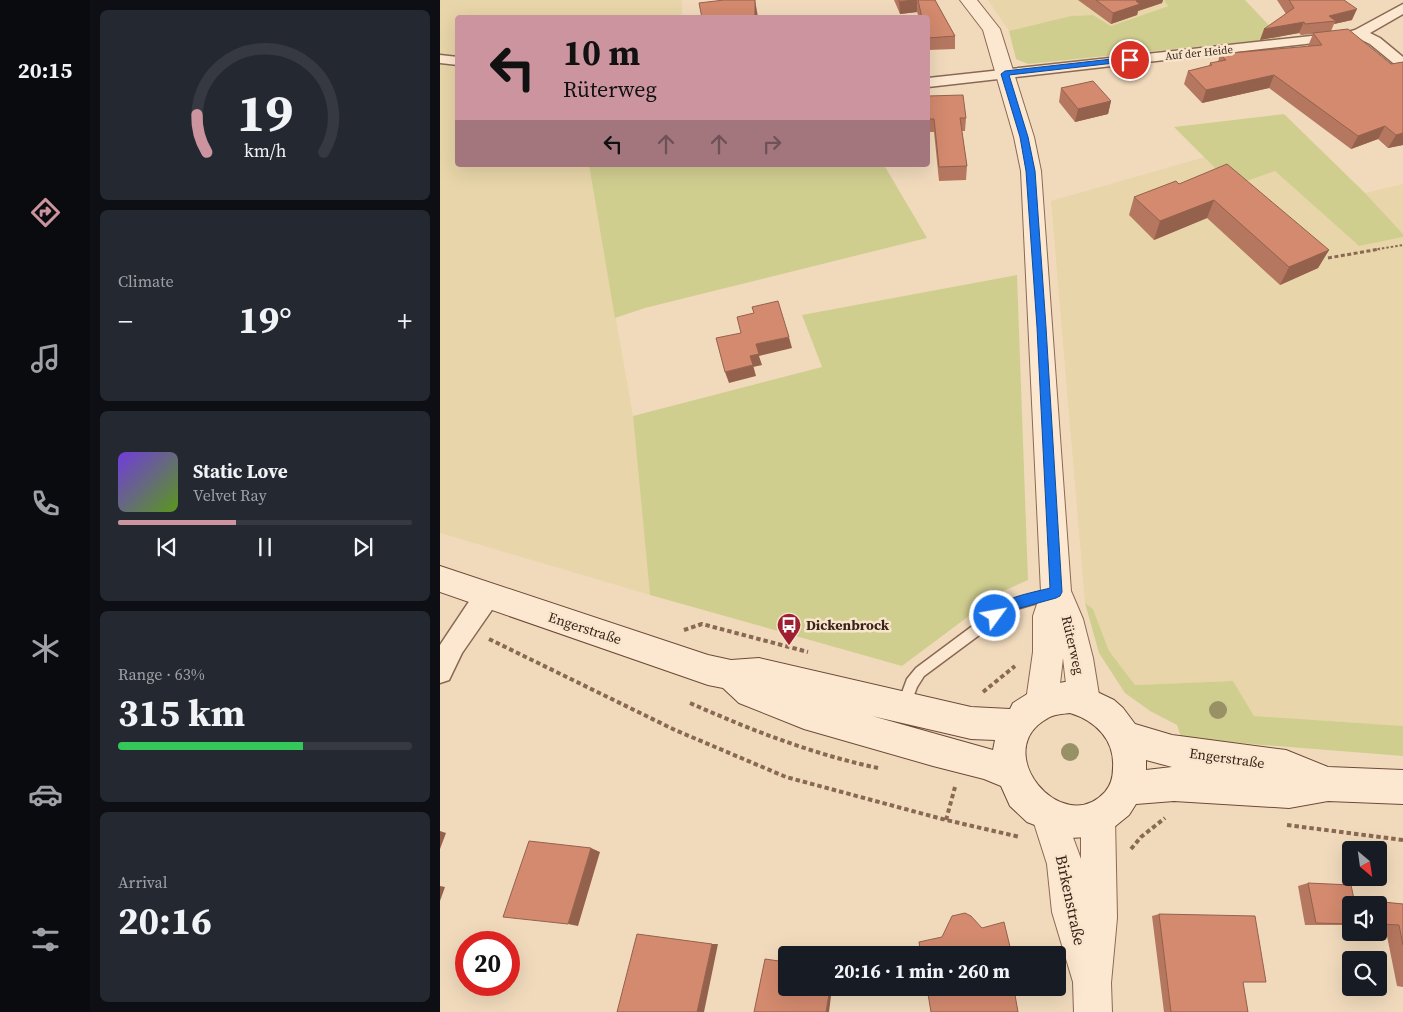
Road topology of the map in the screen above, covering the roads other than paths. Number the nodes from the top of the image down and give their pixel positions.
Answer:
1 (968, 0) edge
2 (1403, 8) edge
3 (1360, 33) junction
4 (440, 59) edge
5 (455, 61) edge
6 (1403, 64) edge
7 (1005, 74) junction
8 (930, 83) edge
9 (440, 579) edge
10 (1056, 592) junction
11 (487, 596) junction
12 (440, 671) edge
13 (731, 675) junction
14 (1042, 701) junction
15 (1084, 701) junction
16 (902, 707) junction
17 (1016, 725) junction
18 (1124, 737) junction
19 (1011, 774) junction
20 (1328, 784) junction
21 (1403, 787) edge
22 (1127, 788) junction
23 (1049, 817) junction
24 (1098, 818) junction
25 (1092, 997) edge

1 - 7 main road, Rüterweg
2 - 3 street, Auf der Heide
3 - 6 street
3 - 7 street, Auf der Heide
4 - 5 street
7 - 8 street, Auf der Heide
7 - 10 main road, Rüterweg
9 - 11 main road, Engerstraße
10 - 14 main road, Rüterweg
10 - 15 main road, Rüterweg
10 - 16 lane
11 - 12 street
11 - 13 main road, Engerstraße
13 - 16 main road, Engerstraße
13 - 19 main road, Engerstraße
14 - 15 main road
14 - 17 main road
15 - 18 main road
16 - 17 main road, Engerstraße
17 - 19 main road
18 - 20 main road, Engerstraße
18 - 22 main road
19 - 23 main road
20 - 21 main road, Engerstraße
20 - 22 main road, Engerstraße
22 - 24 main road
23 - 24 main road
23 - 25 main road, Birkenstraße
24 - 25 main road, Birkenstraße

